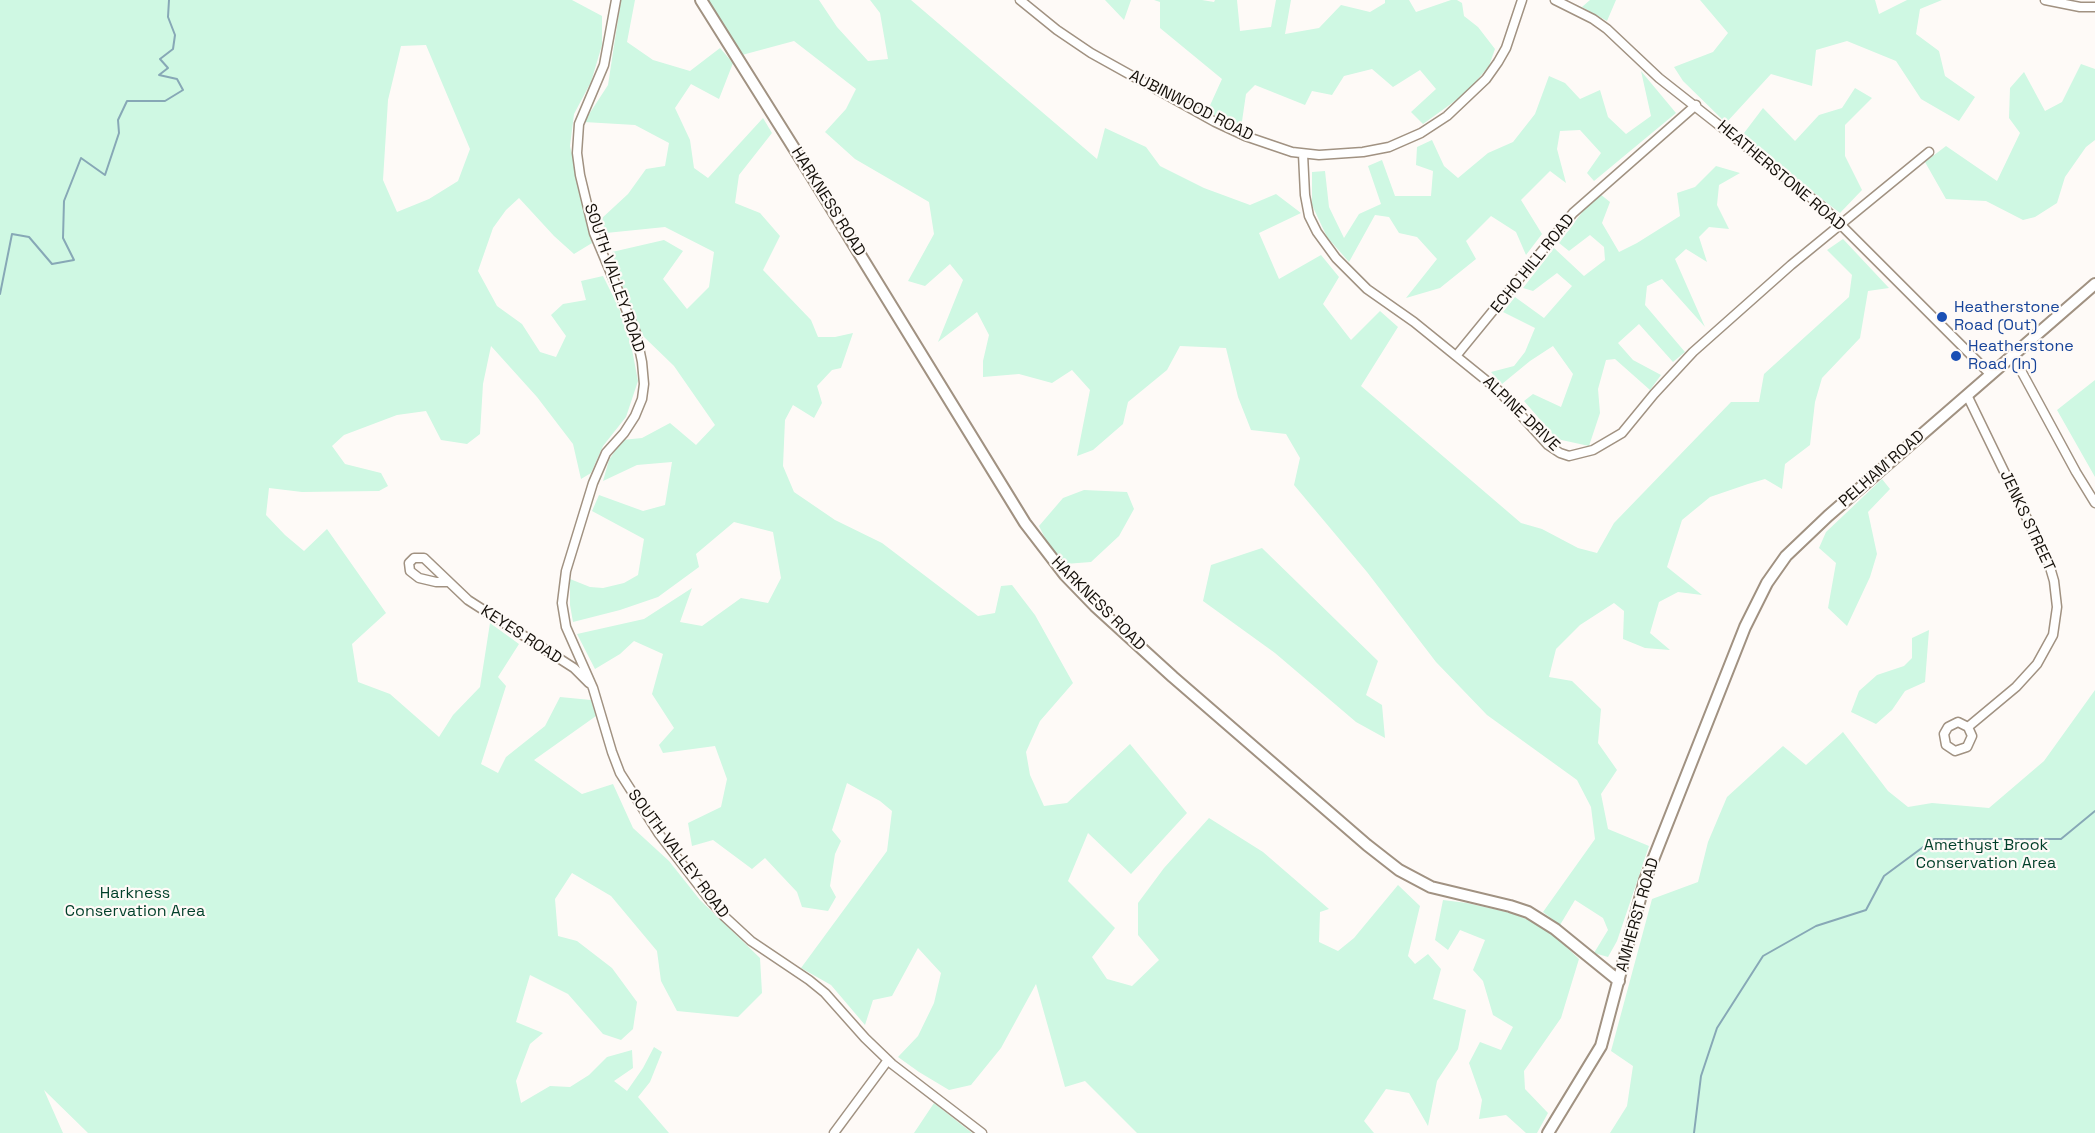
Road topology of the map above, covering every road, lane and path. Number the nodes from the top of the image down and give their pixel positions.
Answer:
1 (616, 0) edge
2 (701, 0) edge
3 (1020, 0) edge
4 (1522, 0) edge
5 (1555, 0) edge
6 (2045, 0) edge
7 (2095, 7) edge
8 (1696, 105) junction
9 (1929, 152) dead end
10 (1303, 154) junction
11 (1842, 225) junction
12 (2095, 284) edge
13 (2012, 354) junction
14 (1456, 356) junction
15 (1990, 374) junction
16 (1966, 395) junction
17 (2095, 503) edge
18 (448, 582) dead end
19 (593, 688) junction
20 (1719, 692) joint
21 (1968, 727) dead end
22 (1619, 981) junction
23 (888, 1060) junction
24 (834, 1133) edge
25 (982, 1133) edge
26 (1548, 1133) edge

1 - 19 street, SOUTH VALLEY ROAD
2 - 22 main road, HARKNESS ROAD
3 - 10 street, AUBINWOOD ROAD
4 - 10 street, AUBINWOOD ROAD
5 - 8 street, HEATHERSTONE ROAD
6 - 7 street
8 - 11 street, HEATHERSTONE ROAD
8 - 14 street, ECHO HILL ROAD
9 - 11 street, ALPINE DRIVE
10 - 14 street, ALPINE DRIVE
11 - 14 street, ALPINE DRIVE
11 - 15 street, HEATHERSTONE ROAD
12 - 13 main road, PELHAM ROAD
13 - 15 main road, PELHAM ROAD
13 - 17 street
15 - 16 main road, PELHAM ROAD
16 - 20 main road, PELHAM ROAD
16 - 21 street, JENKS STREET
18 - 19 street, KEYES ROAD
19 - 23 street, SOUTH VALLEY ROAD
20 - 22 main road, AMHERST ROAD
22 - 26 main road, AMHERST ROAD
23 - 24 street
23 - 25 street, SOUTH VALLEY ROAD

